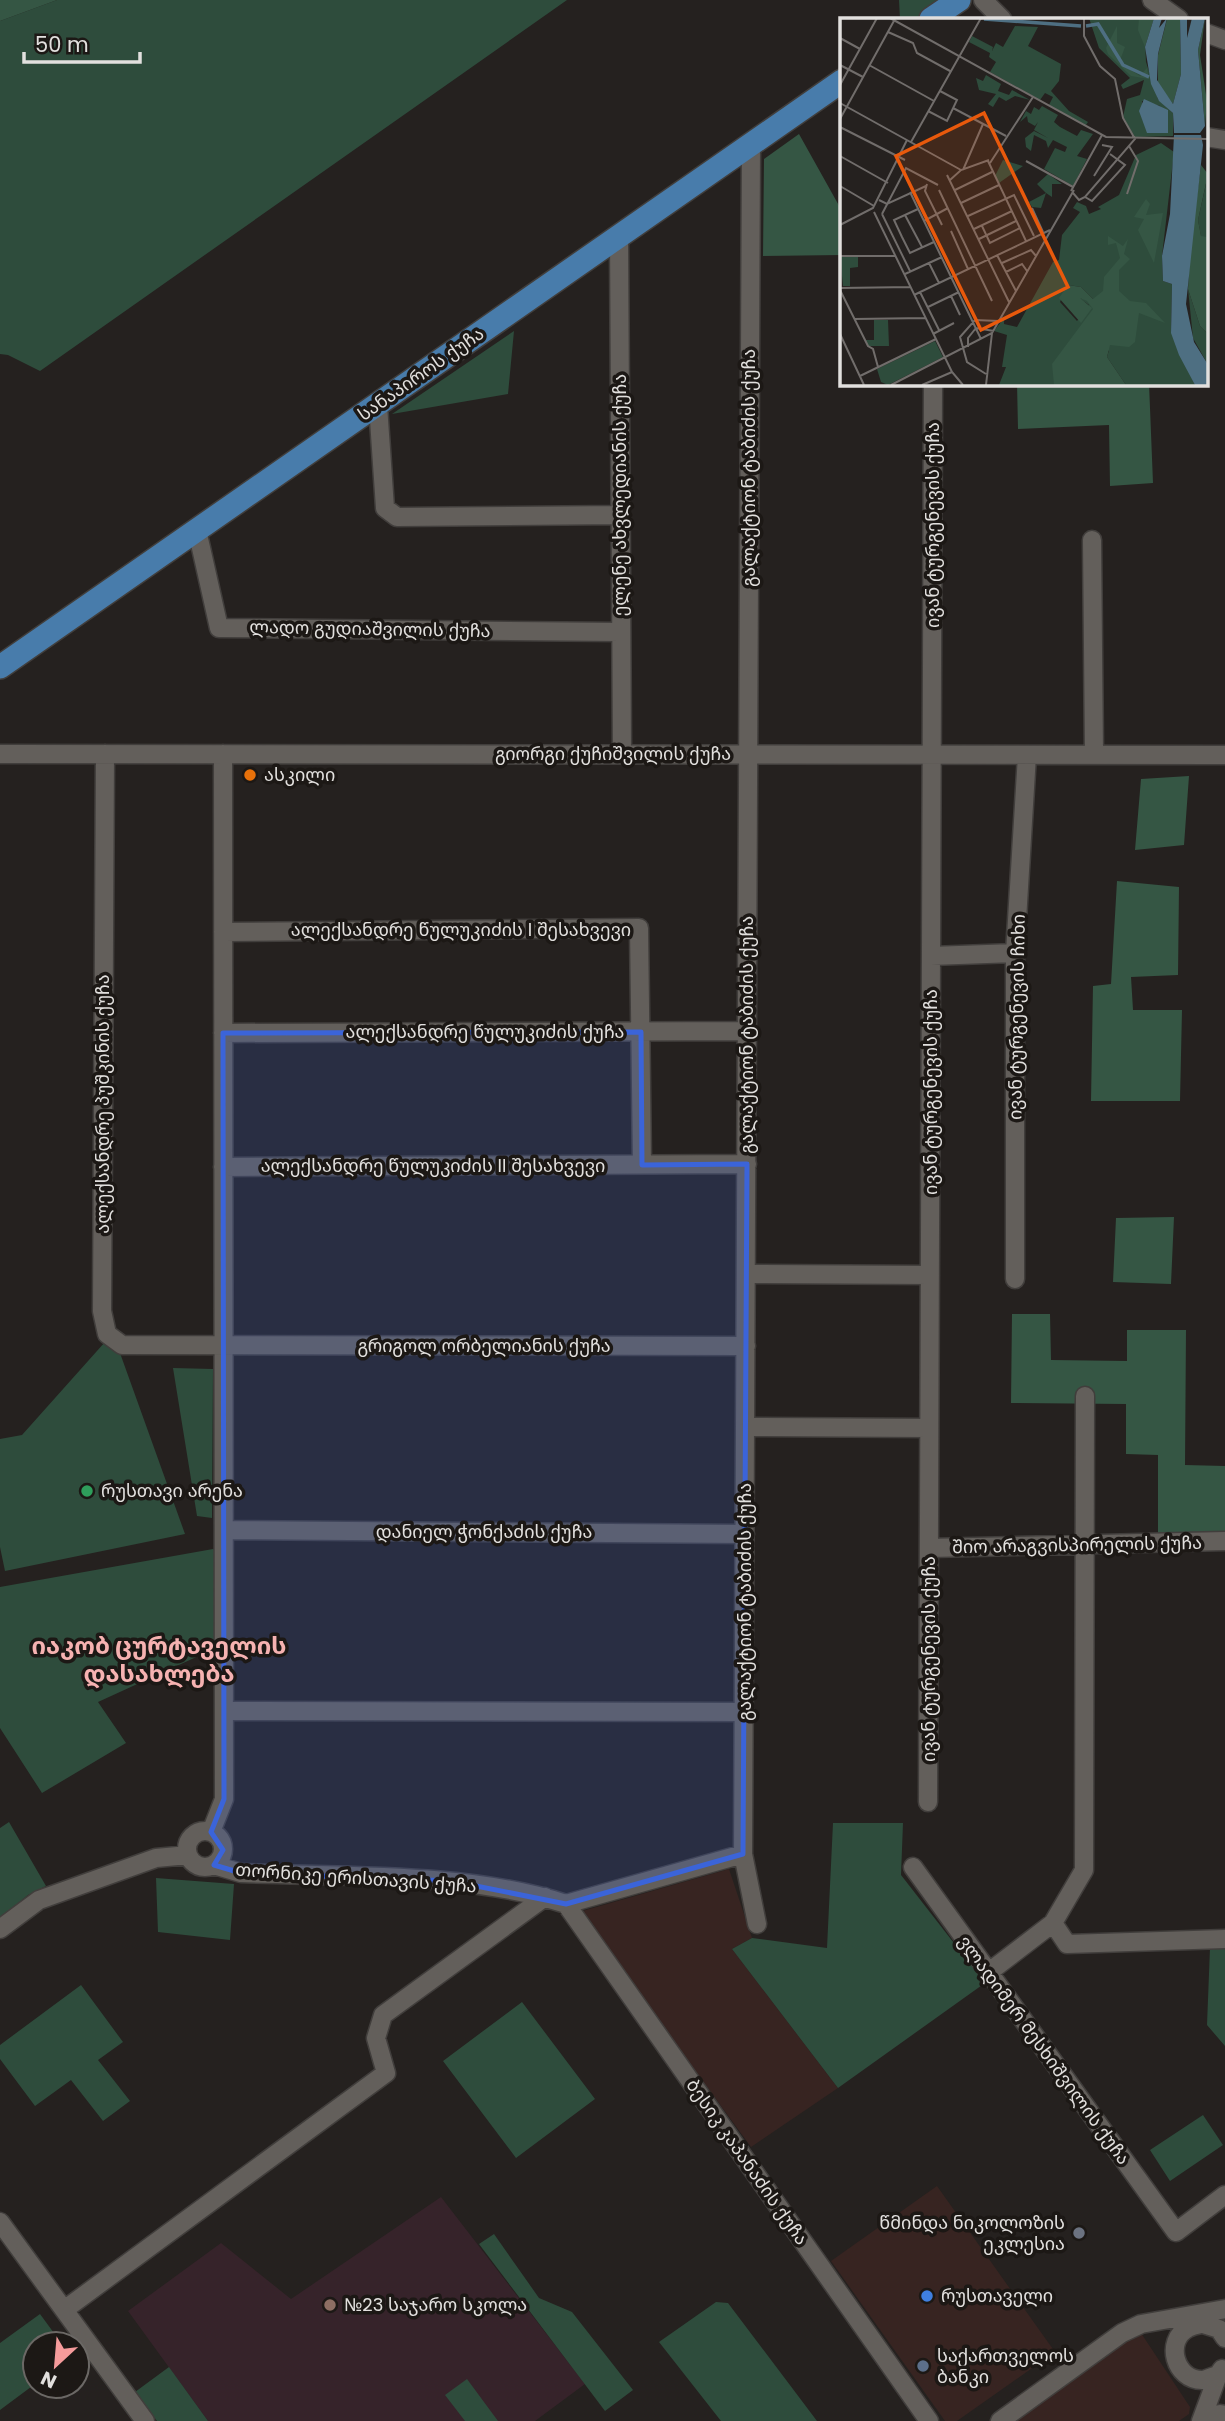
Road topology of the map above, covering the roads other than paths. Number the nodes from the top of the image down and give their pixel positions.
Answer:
1 (959, 0) edge
2 (984, 0) edge
3 (1152, 0) edge
4 (932, 18) edge
5 (1001, 18) edge
6 (1178, 18) edge
7 (1208, 34) edge
8 (1225, 40) edge
9 (840, 82) edge
10 (751, 145) junction
11 (620, 236) junction
12 (933, 385) edge
13 (378, 405) junction
14 (621, 515) junction
15 (197, 530) junction
16 (1092, 540) dead end
17 (620, 632) junction
18 (0, 667) edge
19 (0, 754) edge
20 (105, 754) junction
21 (223, 754) junction
22 (622, 754) junction
23 (748, 754) junction
24 (932, 755) junction
25 (1027, 755) junction
26 (1094, 755) junction
27 (1225, 755) edge
28 (223, 932) junction
29 (1015, 953) junction
30 (931, 956) junction
31 (747, 1031) junction
32 (641, 1032) junction
33 (223, 1033) junction
34 (747, 1164) junction
35 (642, 1165) junction
36 (223, 1167) junction
37 (746, 1273) junction
38 (930, 1275) junction
39 (1016, 1279) dead end
40 (223, 1346) junction
41 (746, 1346) junction
42 (1085, 1396) dead end
43 (745, 1427) junction
44 (929, 1428) junction
45 (223, 1530) junction
46 (745, 1534) junction
47 (1225, 1541) edge
48 (1085, 1545) junction
49 (929, 1548) junction
50 (224, 1711) junction
51 (745, 1712) junction
52 (928, 1802) dead end
53 (211, 1832) junction
54 (743, 1854) junction
55 (188, 1855) junction
56 (214, 1865) junction
57 (913, 1867) dead end
58 (545, 1897) junction
59 (566, 1904) junction
60 (1053, 1923) junction
61 (757, 1924) dead end
62 (0, 1929) edge
63 (1225, 1939) edge
64 (989, 1972) junction
65 (1225, 2195) edge
66 (0, 2222) edge
67 (1225, 2309) edge
68 (64, 2310) junction
69 (1225, 2315) edge
70 (1203, 2323) junction
71 (1141, 2324) junction
72 (1225, 2338) edge
73 (1175, 2342) junction
74 (1223, 2375) edge
75 (1225, 2415) edge
76 (145, 2421) edge
77 (929, 2421) edge
78 (1000, 2421) edge
79 (1201, 2421) edge

1 - 4 main road
2 - 5 street
3 - 6 street
7 - 8 street
9 - 10 main road, სანაპიროს ქუჩა
10 - 11 main road, სანაპიროს ქუჩა
10 - 23 street, გალაქტიონ ტაბიძის ქუჩა
11 - 13 main road, სანაპიროს ქუჩა
11 - 14 street, ელენე ახვლედიანის ქუჩა
12 - 24 street, ივან ტურგენევის ქუჩა
13 - 14 street
13 - 15 main road, სანაპიროს ქუჩა
14 - 17 street, ელენე ახვლედიანის ქუჩა
15 - 17 street, ლადო გუდიაშვილის ქუჩა
15 - 18 main road, სანაპიროს ქუჩა
16 - 26 street
17 - 22 street, ელენე ახვლედიანის ქუჩა
19 - 20 street, გიორგი ქუჩიშვილის ქუჩა
20 - 21 street, გიორგი ქუჩიშვილის ქუჩა
20 - 40 street, ალექსანდრე პუშკინის ქუჩა
21 - 22 street, გიორგი ქუჩიშვილის ქუჩა
21 - 28 street
22 - 23 street, გიორგი ქუჩიშვილის ქუჩა
23 - 24 street, გიორგი ქუჩიშვილის ქუჩა
23 - 31 street, გალაქტიონ ტაბიძის ქუჩა
24 - 25 street, გიორგი ქუჩიშვილის ქუჩა
24 - 30 street, ივან ტურგენევის ქუჩა
25 - 26 street, გიორგი ქუჩიშვილის ქუჩა
25 - 29 street, ივან ტურგენევის ჩიხი
26 - 27 street, გიორგი ქუჩიშვილის ქუჩა
28 - 32 street, ალექსანდრე წულუკიძის I შესახვევი
28 - 33 street
29 - 30 street
29 - 39 street, ივან ტურგენევის ჩიხი
30 - 38 street, ივან ტურგენევის ქუჩა
31 - 32 street, ალექსანდრე წულუკიძის ქუჩა
31 - 34 street, გალაქტიონ ტაბიძის ქუჩა
32 - 33 street, ალექსანდრე წულუკიძის ქუჩა
32 - 35 street
33 - 36 street
34 - 35 street, ალექსანდრე წულუკიძის II შესახვევი
34 - 37 street, გალაქტიონ ტაბიძის ქუჩა
35 - 36 street, ალექსანდრე წულუკიძის II შესახვევი
36 - 40 street
37 - 38 street
37 - 41 street, გალაქტიონ ტაბიძის ქუჩა
38 - 44 street, ივან ტურგენევის ქუჩა
40 - 41 street, გრიგოლ ორბელიანის ქუჩა
40 - 45 street
41 - 43 street, გალაქტიონ ტაბიძის ქუჩა
42 - 48 street
43 - 44 street
43 - 46 street, გალაქტიონ ტაბიძის ქუჩა
44 - 49 street, ივან ტურგენევის ქუჩა
45 - 46 street, დანიელ ჭონქაძის ქუჩა
45 - 50 street
46 - 51 street, გალაქტიონ ტაბიძის ქუჩა
47 - 48 street, შიო არაგვისპირელის ქუჩა
48 - 49 street, შიო არაგვისპირელის ქუჩა
48 - 60 street
49 - 52 street, ივან ტურგენევის ქუჩა
50 - 51 street
50 - 53 street
51 - 54 street, გალაქტიონ ტაბიძის ქუჩა
53 - 55 street
53 - 56 street
54 - 59 street
54 - 61 street, გალაქტიონ ტაბიძის ქუჩა
55 - 56 street
55 - 62 street
56 - 58 street, თორნიკე ერისთავის ქუჩა
57 - 64 street, ვლადიმერ მესხიშვილის ქუჩა
58 - 59 street, თორნიკე ერისთავის ქუჩა
58 - 68 street
59 - 77 street, ბესიკ კაპანაძის ქუჩა
60 - 63 street
60 - 64 street
64 - 65 street, ვლადიმერ მესხიშვილის ქუჩა
66 - 68 street
67 - 71 street
68 - 76 street
69 - 70 street
70 - 72 street
70 - 73 street
71 - 73 street
71 - 78 street
73 - 74 street
74 - 79 street
75 - 79 street

